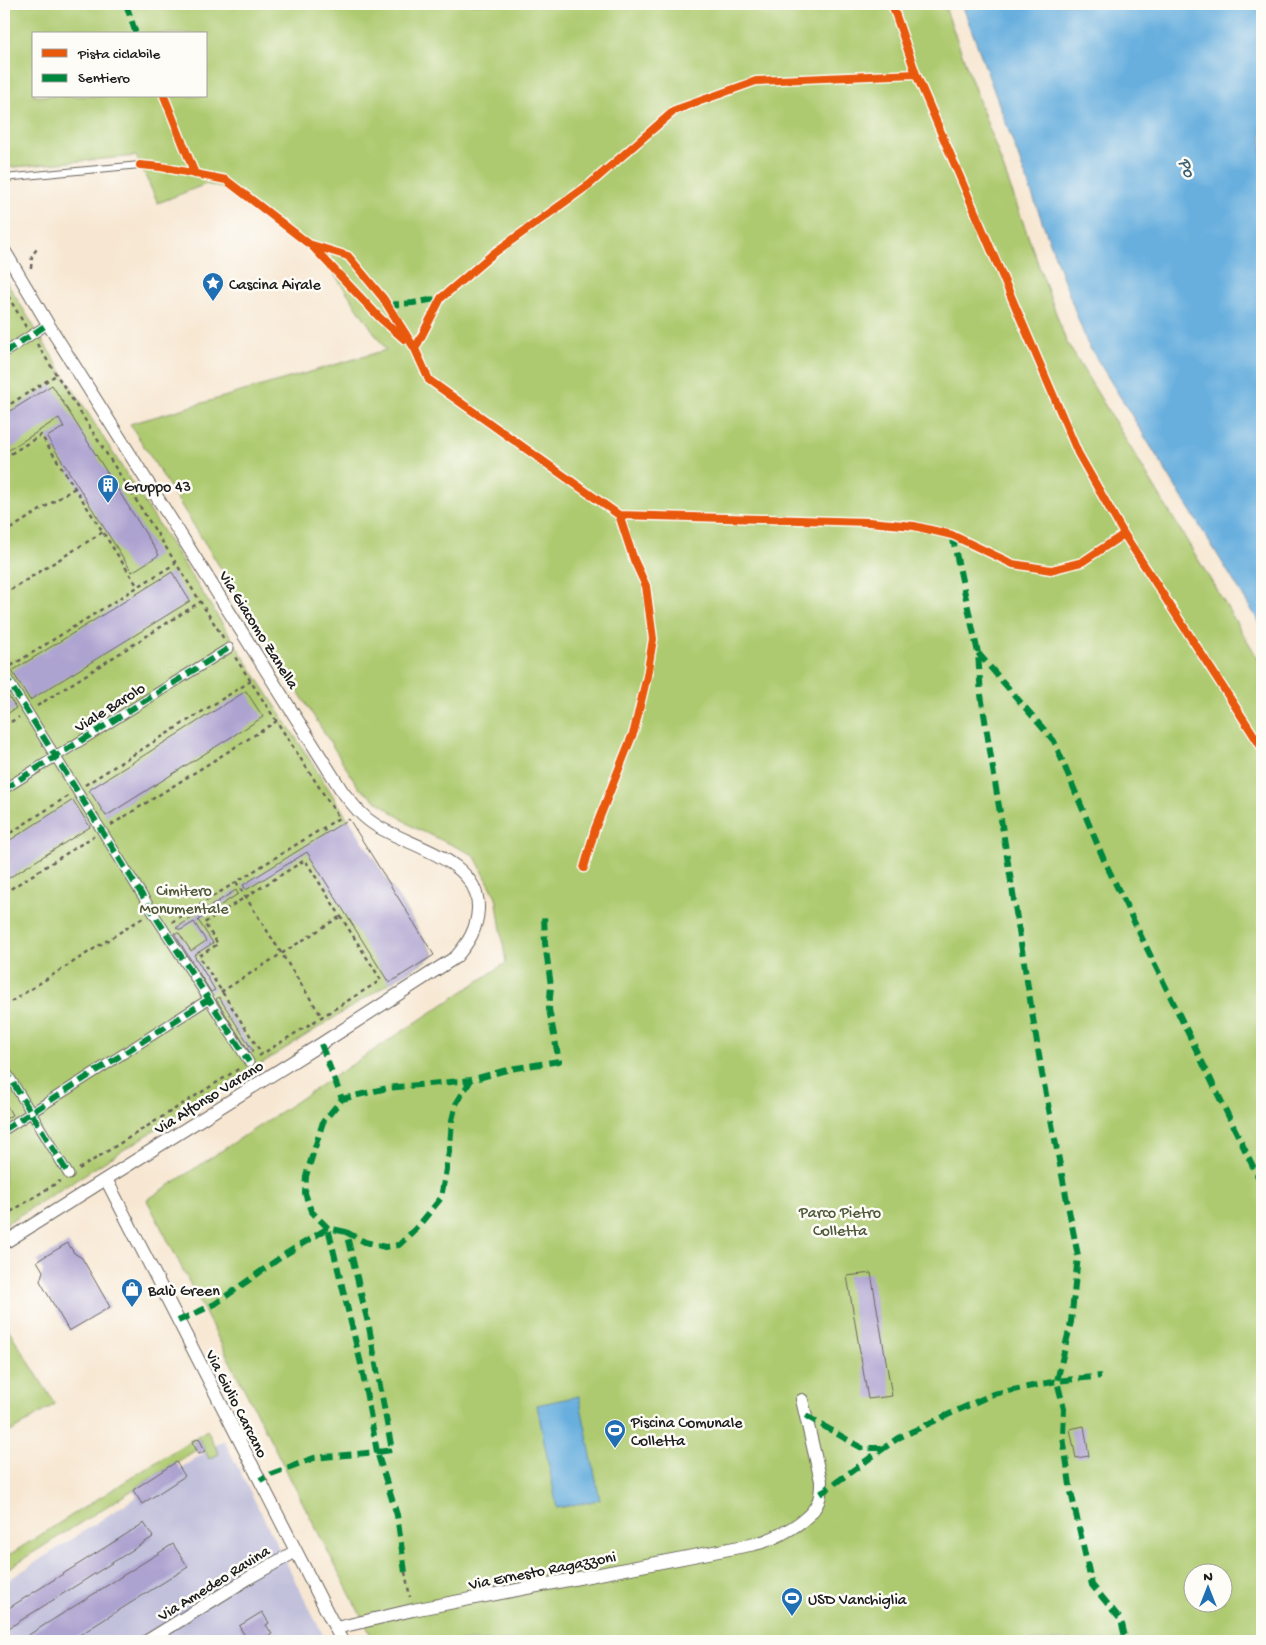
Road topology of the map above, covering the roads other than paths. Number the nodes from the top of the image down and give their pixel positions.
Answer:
1 (140, 165) dead end
2 (4, 178) edge
3 (4, 250) edge
4 (48, 324) junction
5 (4, 353) edge
6 (229, 648) road end
7 (4, 672) edge
8 (56, 756) junction
9 (4, 789) edge
10 (429, 976) joint
11 (209, 999) junction
12 (249, 1062) road end
13 (4, 1068) edge
14 (32, 1113) junction
15 (4, 1130) edge
16 (69, 1175) road end
17 (106, 1179) junction
18 (4, 1243) edge
19 (802, 1400) dead end
20 (296, 1551) junction
21 (336, 1628) junction
22 (146, 1641) edge
23 (342, 1641) edge

1 - 2 lane
3 - 4 street, Via Giacomo Zanella
4 - 5 street
4 - 10 street, Via Giacomo Zanella
6 - 8 street, Viale Barolo
7 - 8 street
8 - 9 street, Viale Barolo
8 - 11 street
10 - 17 street, Via Alfonso Varano
11 - 12 street
11 - 14 street
13 - 14 street
14 - 15 street
14 - 16 street
17 - 18 street, Via Alfonso Varano
17 - 20 street, Via Giulio Carcano
19 - 21 street, Via Ernesto Ragazzoni
20 - 21 street, Via Giulio Carcano
20 - 22 street, Via Amedeo Ravina
21 - 23 street, Via Giulio Carcano

